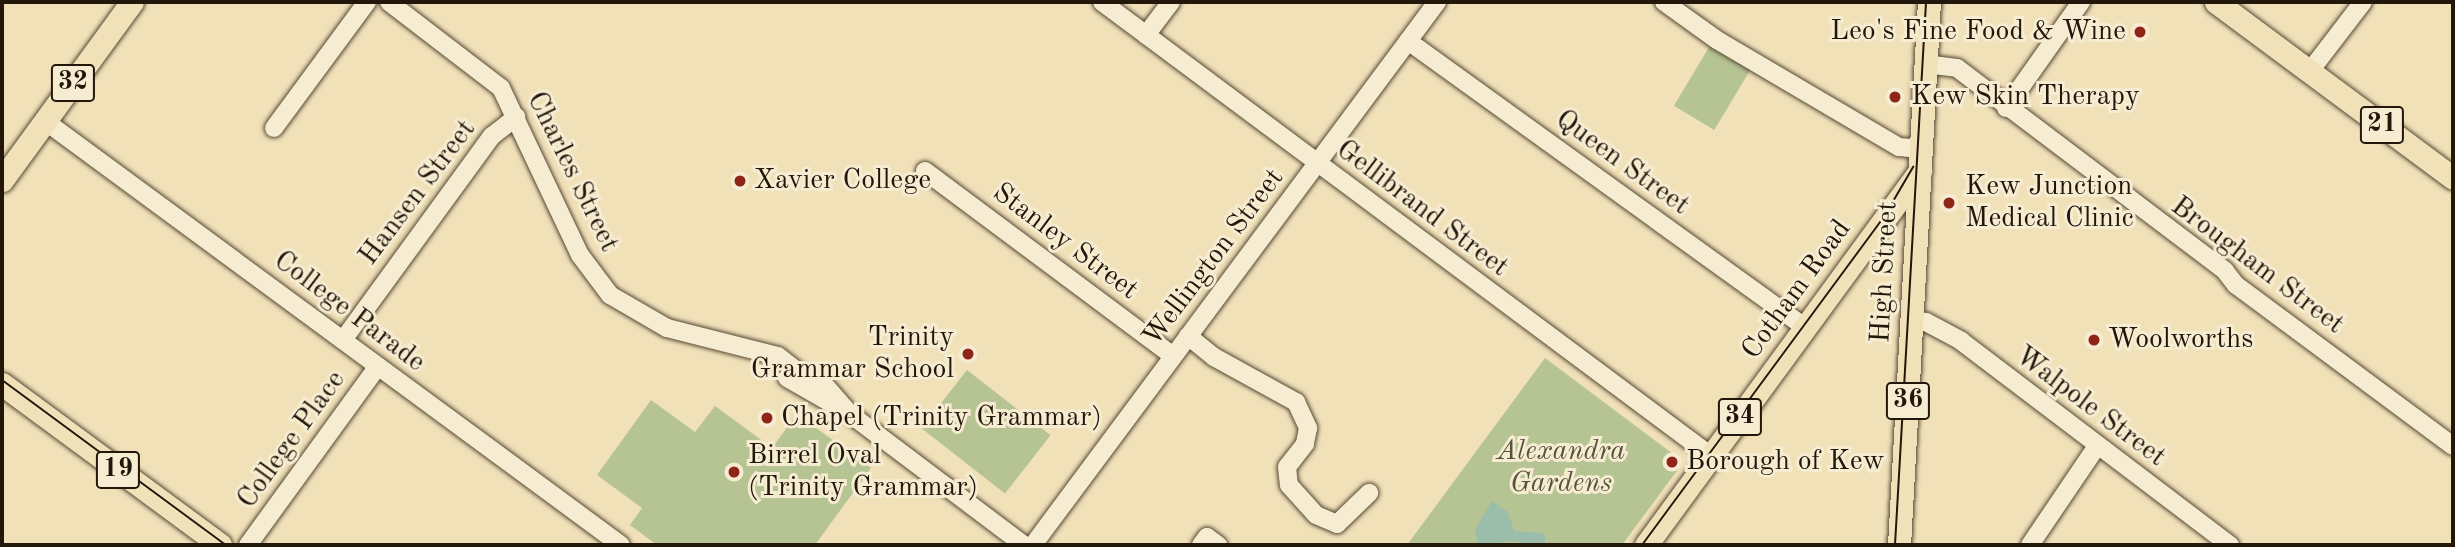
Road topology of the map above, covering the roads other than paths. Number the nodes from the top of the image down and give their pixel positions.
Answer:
1 (132, 2) edge
2 (367, 2) edge
3 (389, 2) edge
4 (1102, 2) edge
5 (1171, 2) edge
6 (1437, 2) edge
7 (1664, 2) edge
8 (1929, 2) edge
9 (2081, 2) edge
10 (2216, 2) edge
11 (2363, 2) edge
12 (1146, 35) junction
13 (1408, 41) junction
14 (1925, 64) junction
15 (2311, 72) junction
16 (2006, 108) junction
17 (516, 117) junction
18 (46, 121) junction
19 (274, 128) dead end
20 (1920, 160) junction
21 (1317, 163) junction
22 (6, 167) edge
23 (925, 171) dead end
24 (2453, 178) edge
25 (1913, 321) junction
26 (1806, 328) junction
27 (1188, 336) junction
28 (343, 340) junction
29 (1173, 356) junction
30 (378, 366) junction
31 (2, 384) edge
32 (2097, 446) junction
33 (2453, 446) edge
34 (1711, 456) junction
35 (1369, 493) dead end
36 (220, 545) edge
37 (248, 545) edge
38 (621, 545) edge
39 (1024, 545) edge
40 (1033, 545) edge
41 (1201, 545) edge
42 (1218, 545) edge
43 (1646, 545) edge
44 (1899, 545) edge
45 (2030, 545) edge
46 (2230, 545) edge

1 - 18 main road, 32
2 - 19 street
3 - 17 street, Charles Street
4 - 12 street, Gellibrand Street
5 - 12 street
6 - 13 street, Wellington Street
7 - 20 street
8 - 14 main road, High Street
9 - 16 street
10 - 15 main road, 21
11 - 15 street
12 - 21 street, Gellibrand Street
13 - 21 street, Wellington Street
13 - 26 street, Queen Street
14 - 16 street, Brougham Street
14 - 20 main road, High Street
15 - 24 main road, 21
16 - 33 street, Brougham Street
17 - 28 street, Hansen Street
17 - 39 street, Charles Street
18 - 22 main road, 32
18 - 28 street, College Parade
20 - 25 main road, High Street / 36
20 - 26 main road, Cotham Road / 34
21 - 27 street, Wellington Street
21 - 34 street, Gellibrand Street
23 - 29 street, Stanley Street
25 - 32 street, Walpole Street
25 - 44 main road, High Street / 36
26 - 34 main road, Cotham Road / 34
27 - 29 street, Wellington Street
27 - 35 street
28 - 30 street, College Parade
29 - 40 street, Wellington Street
30 - 37 street, College Place
30 - 38 street, College Parade
31 - 36 main road, 19
32 - 45 street
32 - 46 street, Walpole Street
34 - 43 main road, Cotham Road / 34
41 - 42 street

